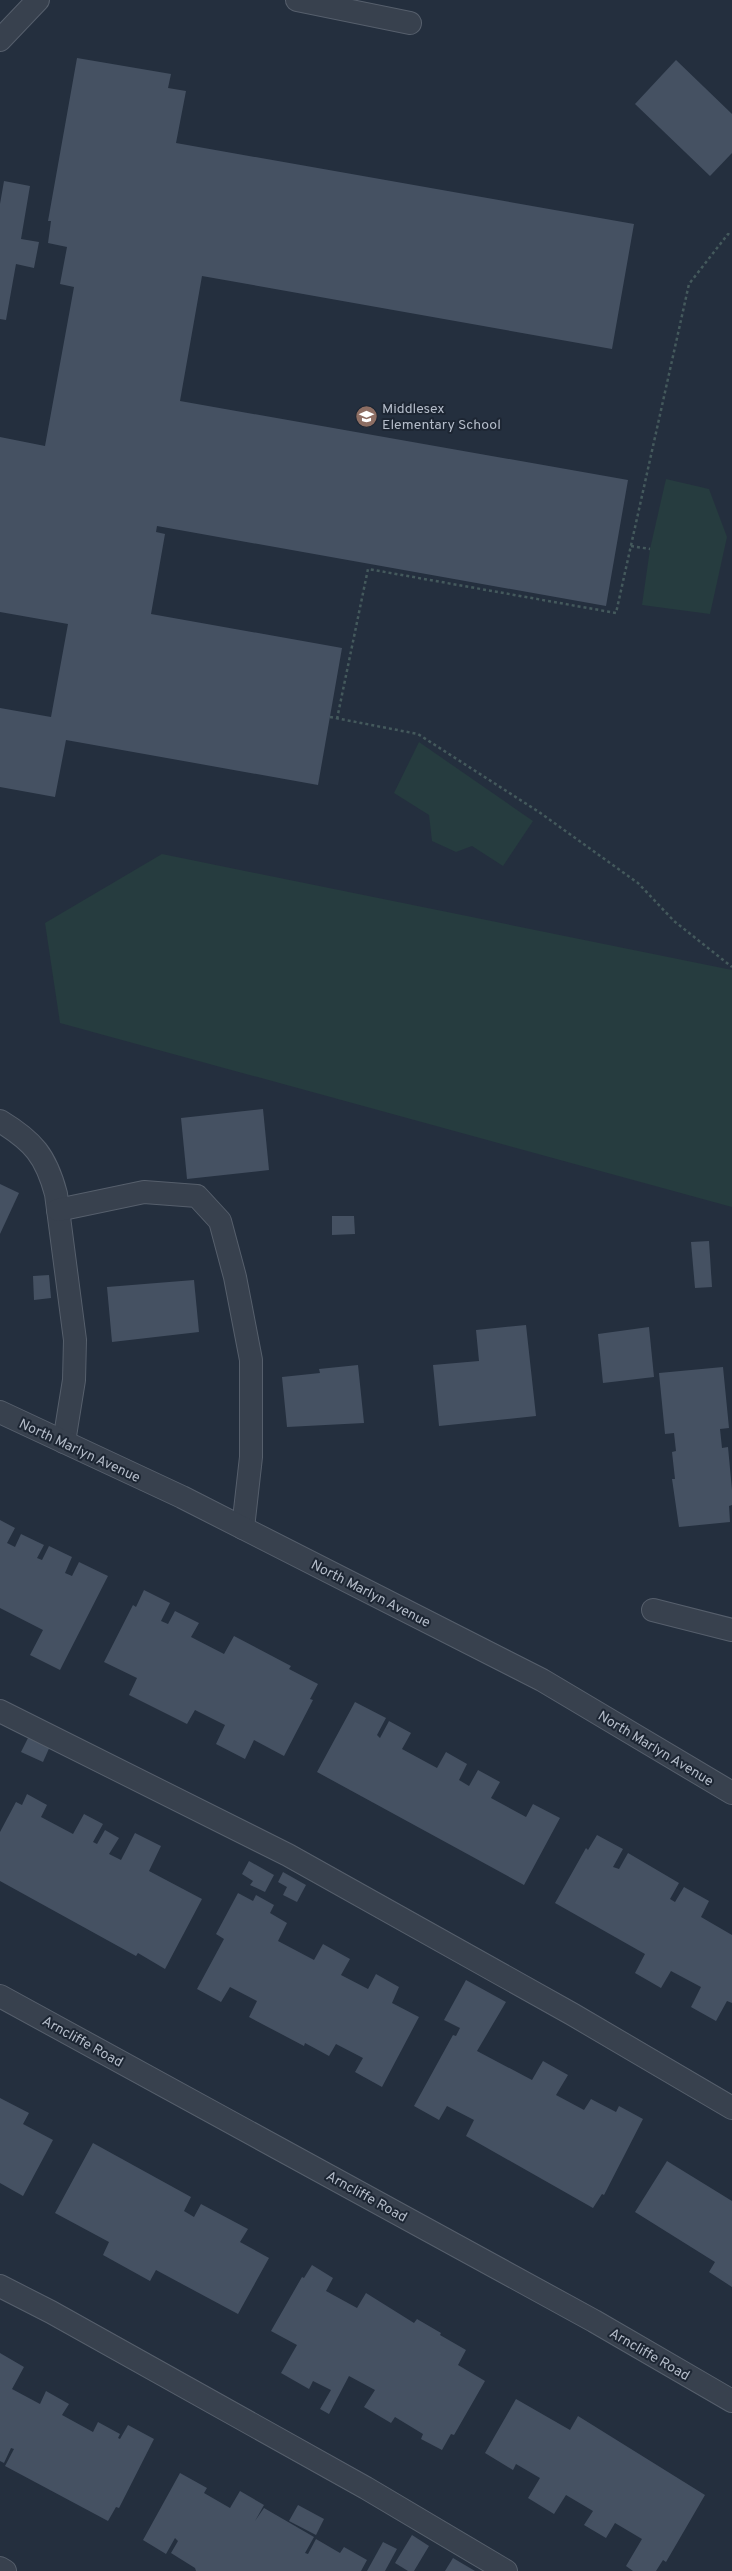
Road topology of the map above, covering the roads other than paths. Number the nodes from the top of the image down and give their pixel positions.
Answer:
1 (38, 0) edge
2 (297, 0) edge
3 (410, 23) dead end
4 (0, 40) edge
5 (0, 1121) edge
6 (58, 1210) junction
7 (0, 1412) edge
8 (64, 1442) junction
9 (243, 1528) junction
10 (654, 1610) dead end
11 (732, 1630) edge
12 (0, 1712) edge
13 (732, 1793) edge
14 (0, 1996) edge
15 (732, 2108) edge
16 (0, 2286) edge
17 (732, 2402) edge
18 (0, 2568) edge
19 (5, 2571) edge
20 (506, 2571) edge

1 - 4 street
2 - 3 street
5 - 6 street
6 - 8 street
6 - 9 street
7 - 8 street, North Marlyn Avenue
8 - 9 street, North Marlyn Avenue
9 - 13 street, North Marlyn Avenue
10 - 11 street
12 - 15 street
14 - 17 street, Arncliffe Road
16 - 20 street
18 - 19 street

